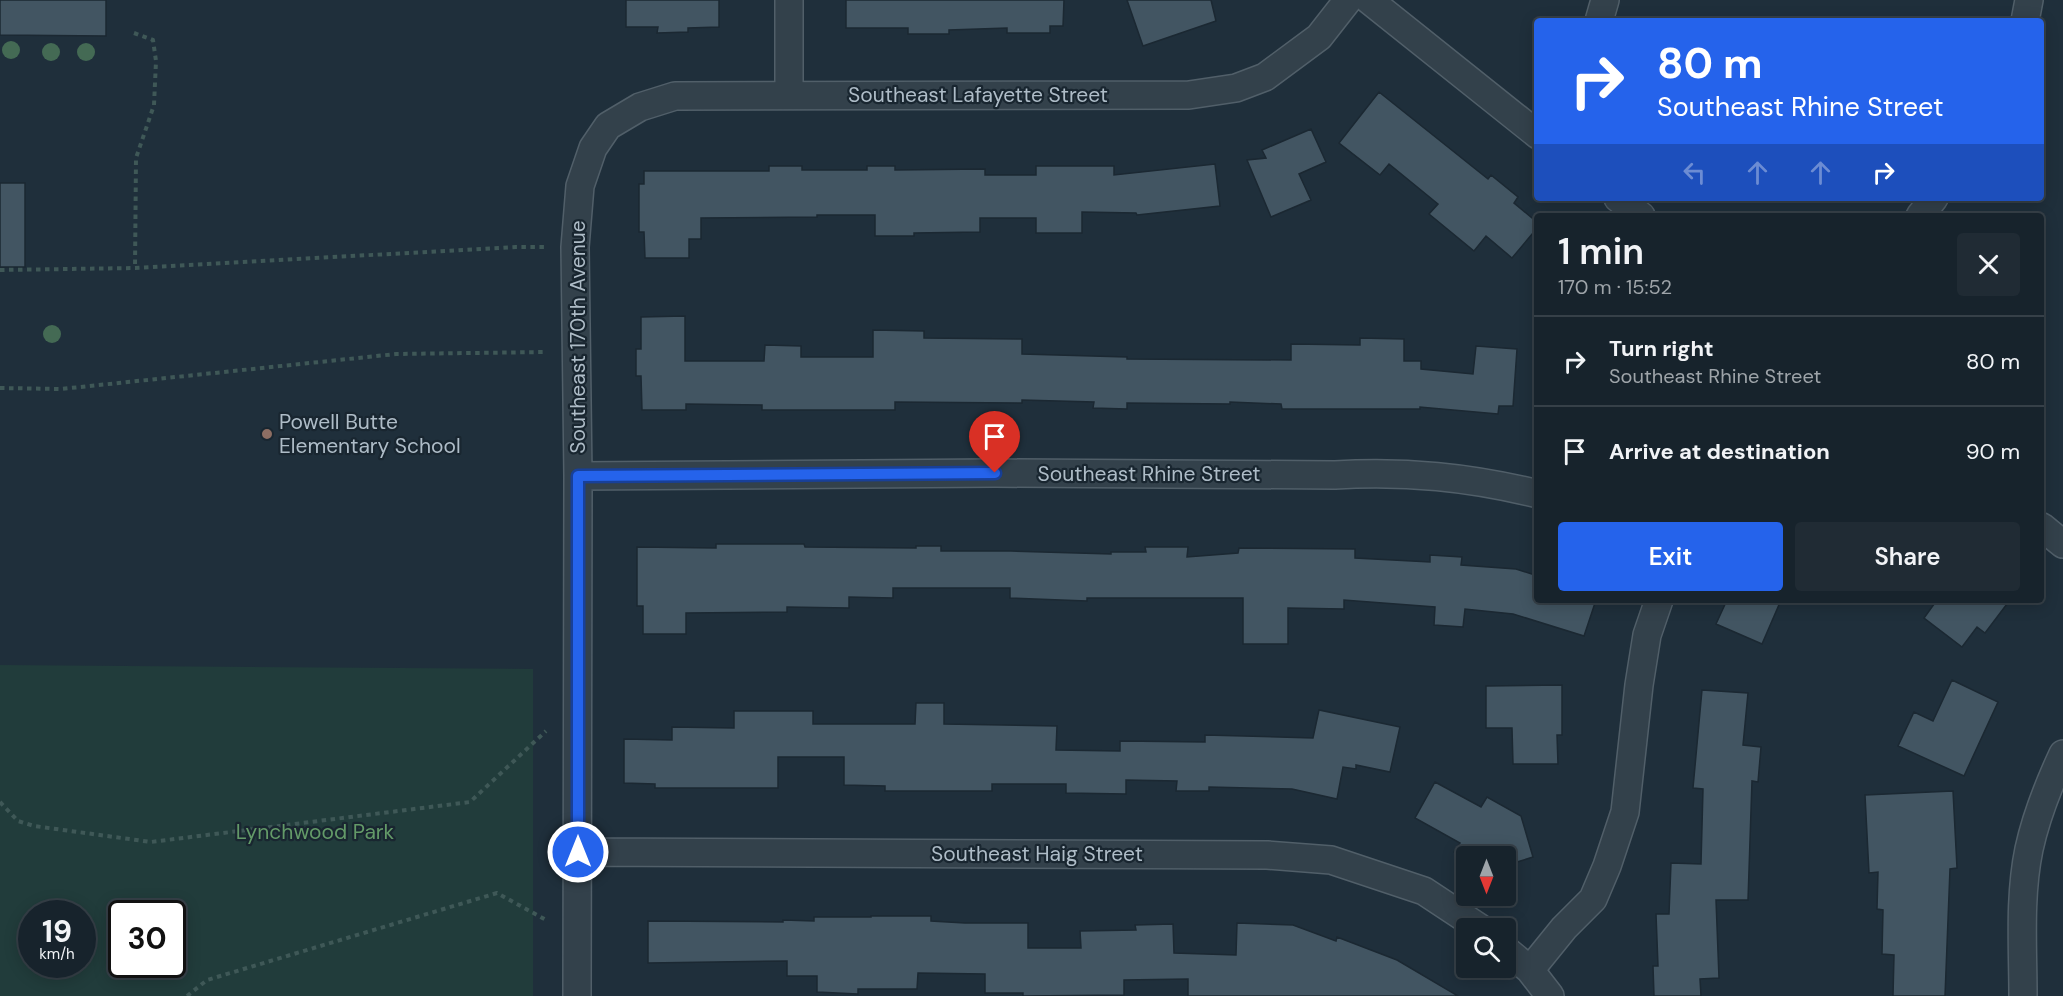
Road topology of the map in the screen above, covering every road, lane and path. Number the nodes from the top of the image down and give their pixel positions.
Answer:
1 (789, 0) edge
2 (1348, 0) edge
3 (1369, 0) edge
4 (1605, 0) edge
5 (2029, 0) edge
6 (1600, 18) edge
7 (2026, 18) edge
8 (134, 33) dead end
9 (789, 95) junction
10 (1534, 132) edge
11 (593, 148) joint
12 (1622, 201) edge
13 (1932, 201) edge
14 (1637, 213) edge
15 (1922, 213) edge
16 (575, 247) junction
17 (135, 268) junction
18 (0, 270) edge
19 (577, 352) junction
20 (0, 388) edge
21 (578, 476) junction
22 (1534, 493) edge
23 (2044, 529) edge
24 (2063, 544) edge
25 (1658, 603) edge
26 (578, 702) junction
27 (2063, 754) edge
28 (0, 802) edge
29 (578, 852) junction
30 (1465, 918) edge
31 (577, 938) junction
32 (1516, 958) edge
33 (1530, 970) junction
34 (187, 996) edge
35 (577, 996) edge
36 (1550, 996) edge
37 (2023, 996) edge

1 - 9 street
2 - 9 street, Southeast Lafayette Street
3 - 10 street
4 - 6 street
5 - 7 street
8 - 17 path
9 - 11 street, Southeast Lafayette Street
11 - 16 street, Southeast 170th Avenue
12 - 14 street
13 - 15 street
16 - 17 path
16 - 19 street, Southeast 170th Avenue
17 - 18 path
19 - 20 path
19 - 21 street, Southeast 170th Avenue
21 - 22 street, Southeast Rhine Street
21 - 26 street, Southeast 170th Avenue
23 - 24 street
25 - 33 street
26 - 28 path
26 - 29 street, Southeast 170th Avenue
27 - 37 street
29 - 30 street, Southeast Haig Street
29 - 31 street, Southeast 170th Avenue
31 - 34 path
31 - 35 street, Southeast 170th Avenue
32 - 33 street
33 - 36 street

